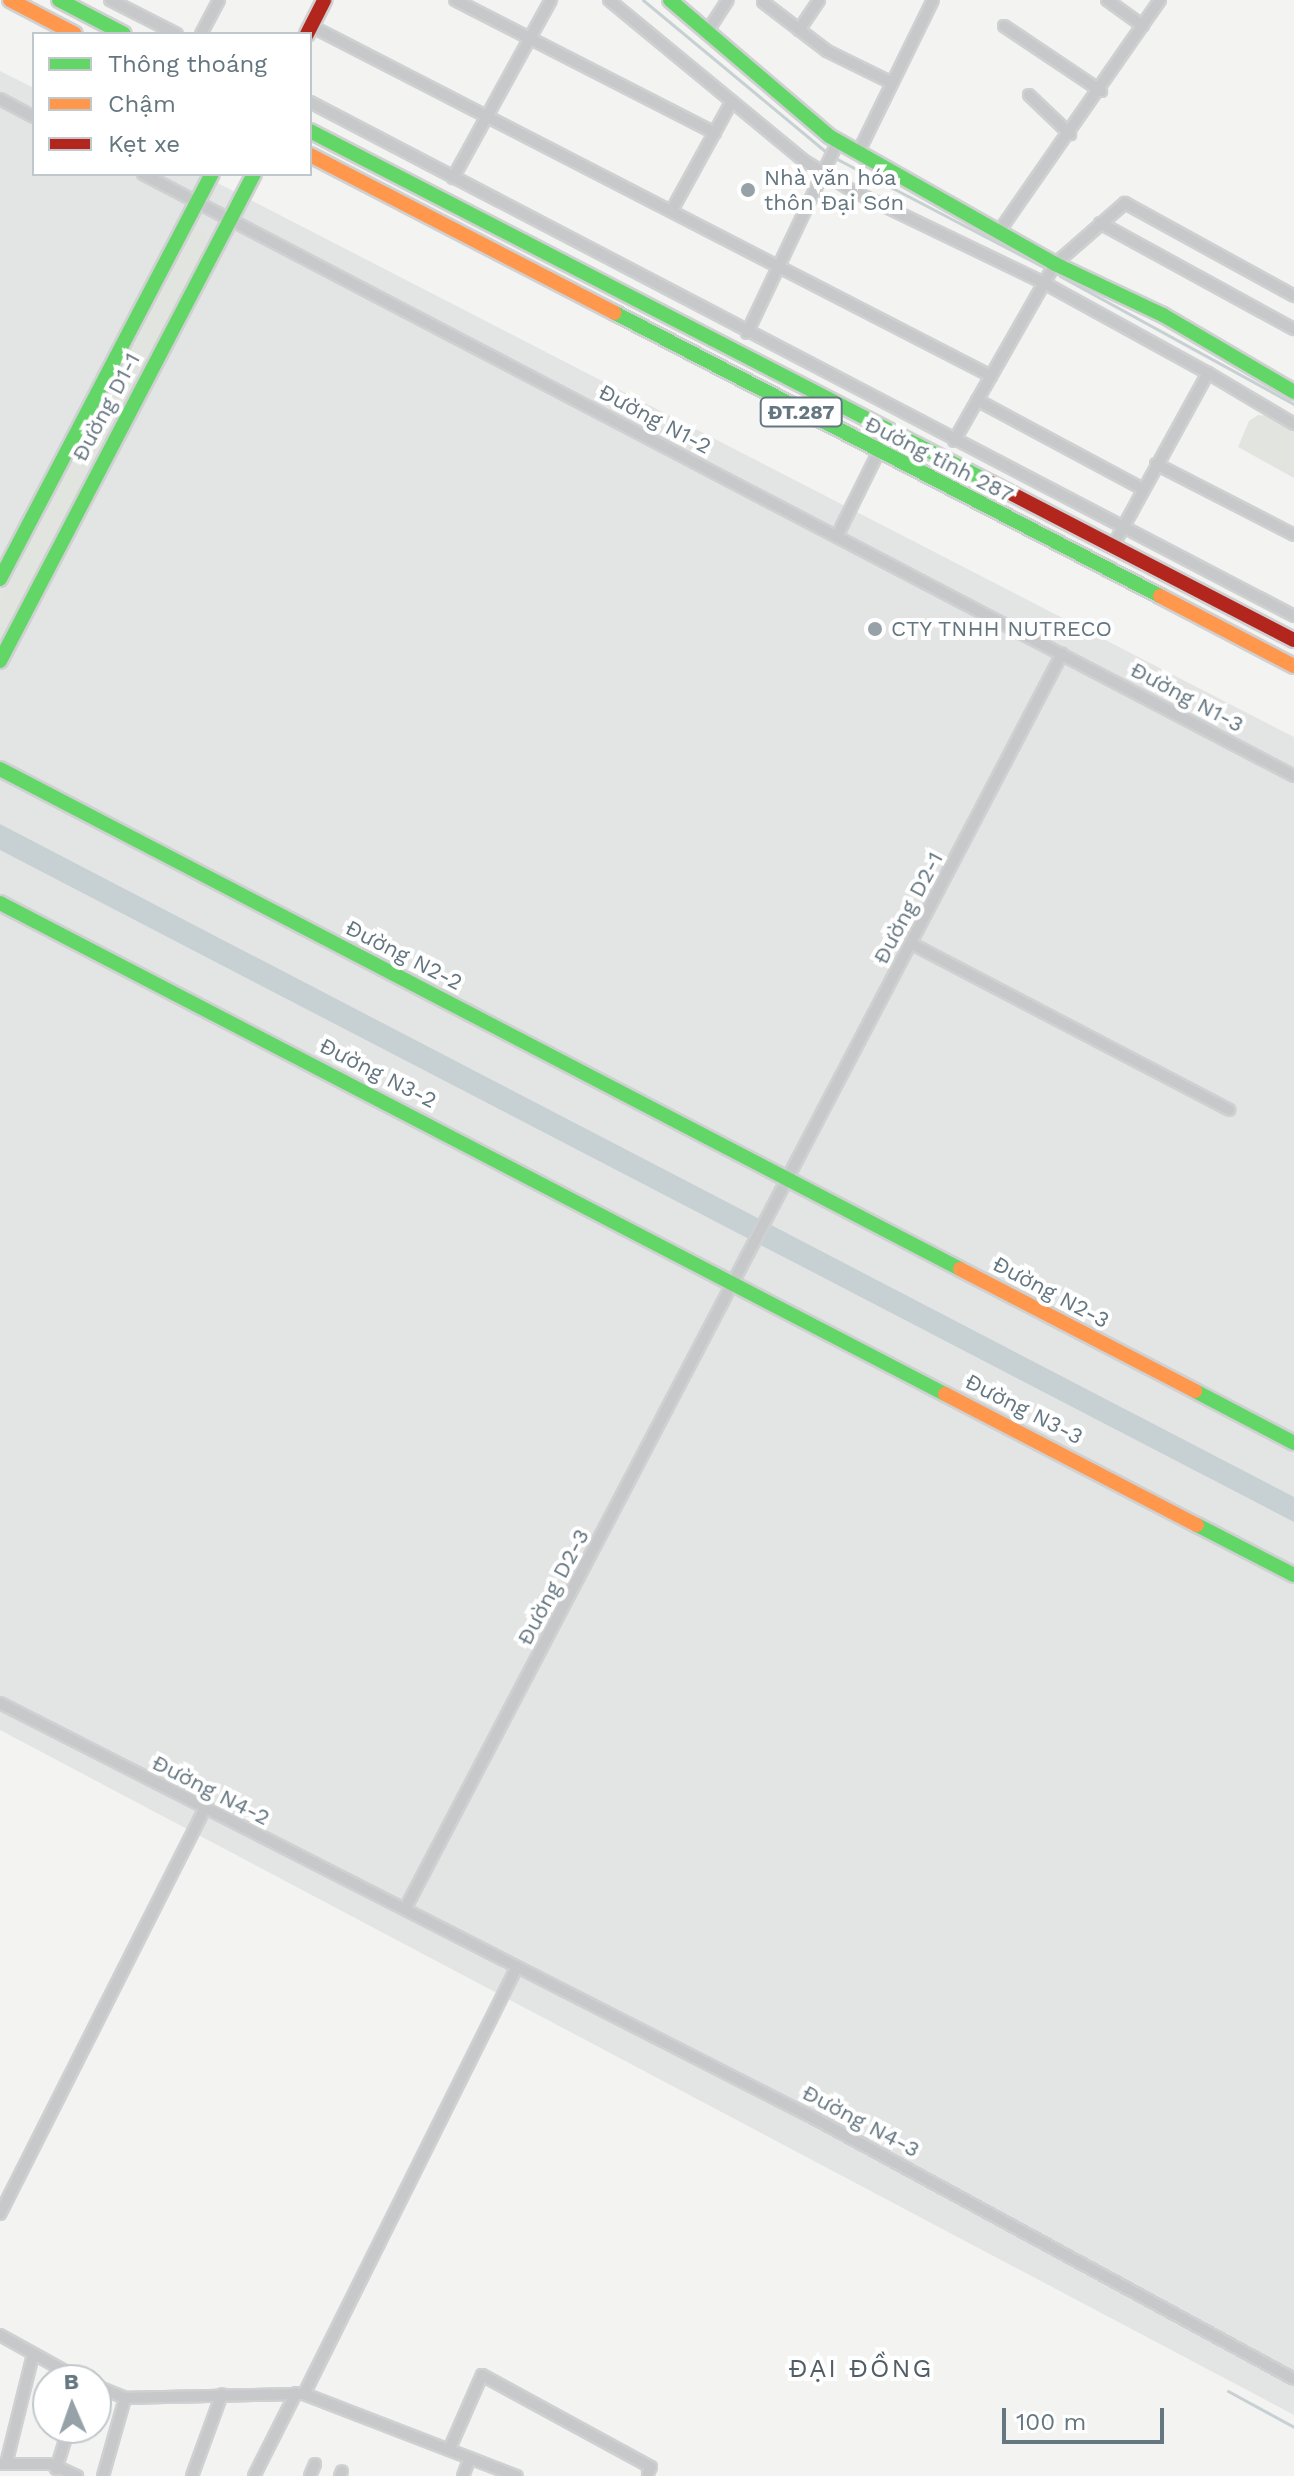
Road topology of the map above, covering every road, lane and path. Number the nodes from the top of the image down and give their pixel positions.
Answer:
1 (10, 0) edge
2 (59, 0) edge
3 (110, 0) edge
4 (219, 0) edge
5 (324, 0) edge
6 (455, 0) edge
7 (551, 0) edge
8 (609, 0) edge
9 (670, 0) edge
10 (728, 0) edge
11 (819, 0) edge
12 (933, 0) edge
13 (1107, 0) edge
14 (1160, 0) edge
15 (763, 2) dead end
16 (1004, 26) dead end
17 (1143, 26) junction
18 (309, 30) edge
19 (799, 30) junction
20 (71, 32) edge
21 (120, 32) edge
22 (173, 32) edge
23 (202, 32) edge
24 (707, 32) junction
25 (530, 39) junction
26 (892, 83) junction
27 (1101, 91) junction
28 (1029, 95) dead end
29 (0, 99) edge
30 (732, 101) junction
31 (312, 103) edge
32 (32, 116) edge
33 (487, 116) junction
34 (312, 132) edge
35 (715, 133) junction
36 (1070, 134) junction
37 (838, 141) junction
38 (858, 153) junction
39 (312, 156) edge
40 (824, 173) junction
41 (147, 176) edge
42 (211, 176) edge
43 (253, 176) edge
44 (453, 178) junction
45 (198, 203) junction
46 (672, 210) junction
47 (229, 219) junction
48 (1100, 223) junction
49 (998, 233) junction
50 (1055, 264) junction
51 (779, 266) junction
52 (1046, 284) junction
53 (1294, 296) edge
54 (1294, 329) edge
55 (747, 333) junction
56 (1208, 373) junction
57 (991, 376) junction
58 (1294, 392) edge
59 (977, 400) junction
60 (1294, 424) edge
61 (954, 441) junction
62 (878, 453) junction
63 (941, 458) junction
64 (1156, 464) junction
65 (930, 479) junction
66 (1143, 489) junction
67 (1122, 527) junction
68 (1294, 535) edge
69 (837, 536) junction
70 (1113, 546) junction
71 (0, 579) edge
72 (1294, 616) edge
73 (1294, 640) edge
74 (1062, 654) junction
75 (0, 661) edge
76 (1294, 666) edge
77 (0, 769) edge
78 (1294, 776) edge
79 (0, 903) edge
80 (912, 944) junction
81 (1229, 1110) dead end
82 (789, 1179) junction
83 (734, 1284) junction
84 (1294, 1443) edge
85 (1294, 1575) edge
86 (0, 1703) edge
87 (204, 1810) junction
88 (405, 1909) junction
89 (517, 1967) junction
90 (0, 2214) edge
91 (0, 2335) edge
92 (33, 2355) junction
93 (50, 2364) edge
94 (1294, 2379) edge
95 (112, 2393) edge
96 (222, 2394) junction
97 (300, 2394) junction
98 (125, 2398) junction
99 (64, 2444) edge
100 (449, 2450) junction
101 (470, 2458) junction
102 (3, 2464) edge
103 (315, 2464) dead end
104 (56, 2469) junction
105 (650, 2475) edge
106 (77, 2476) edge
107 (103, 2476) edge
108 (192, 2476) edge
109 (254, 2476) edge
110 (310, 2476) edge
111 (463, 2476) edge
112 (517, 2476) edge

1 - 20 street
2 - 21 street
3 - 22 street
4 - 23 street
5 - 18 street
6 - 25 street
7 - 25 street
8 - 30 street
9 - 24 street
10 - 24 street
11 - 19 street
12 - 26 street
13 - 17 street
14 - 17 street
15 - 19 street
16 - 27 street
17 - 27 street
18 - 33 street
19 - 26 street
24 - 37 street
25 - 33 street
25 - 35 street
26 - 38 street
27 - 36 street
28 - 36 street
29 - 32 street
30 - 35 street
30 - 40 street
31 - 44 street
33 - 44 street
33 - 46 street
34 - 63 street, Đường tỉnh 287 / ĐT.287
35 - 46 street
36 - 49 street
37 - 38 street
37 - 40 street
38 - 49 street
39 - 62 street, Đường tỉnh 287 / ĐT.287
40 - 51 street
40 - 52 street
41 - 45 street, Đường N1-2
42 - 45 street, Đường D1-1
43 - 47 street, Đường D1-1
44 - 55 street
45 - 47 street, Đường N1-2
45 - 71 street, Đường D1-1
46 - 51 street
47 - 69 street, Đường N1-2
47 - 75 street, Đường D1-1
48 - 50 street
48 - 53 street
48 - 54 street
49 - 50 street
50 - 52 street
50 - 58 street
51 - 55 street
51 - 57 street
52 - 56 street
52 - 57 street
55 - 61 street
56 - 60 street
56 - 64 street
57 - 59 street
59 - 61 street
59 - 66 street
61 - 67 street
62 - 65 street, Đường tỉnh 287 / ĐT.287
62 - 69 street
63 - 65 street
63 - 70 street, Đường tỉnh 287 / ĐT.287
64 - 66 street
64 - 68 street
65 - 76 street, Đường tỉnh 287 / ĐT.287
66 - 67 street
67 - 70 street
67 - 72 street
69 - 74 street, Đường N1-2
70 - 73 street, Đường tỉnh 287 / ĐT.287
74 - 78 street, Đường N1-3
74 - 80 street, Đường D2-1
77 - 82 street, Đường N2-2
79 - 83 street, Đường N3-2
80 - 81 street
80 - 82 street, Đường D2-1
82 - 83 street, Đường D2-1
82 - 84 street, Đường N2-3
83 - 85 street, Đường N3-3
83 - 88 street, Đường D2-3
86 - 87 street, Đường N4-2
87 - 88 street, Đường N4-2
87 - 90 street
88 - 89 street, Đường N4-3
89 - 94 street, Đường N4-3
89 - 97 street
91 - 92 street
92 - 93 street
92 - 102 street
95 - 98 street
96 - 97 street
96 - 98 street
96 - 108 street
97 - 100 street
97 - 109 street
98 - 107 street
99 - 104 street
100 - 101 street
100 - 105 street
101 - 111 street
101 - 112 street
102 - 104 street
103 - 110 street
104 - 106 street

